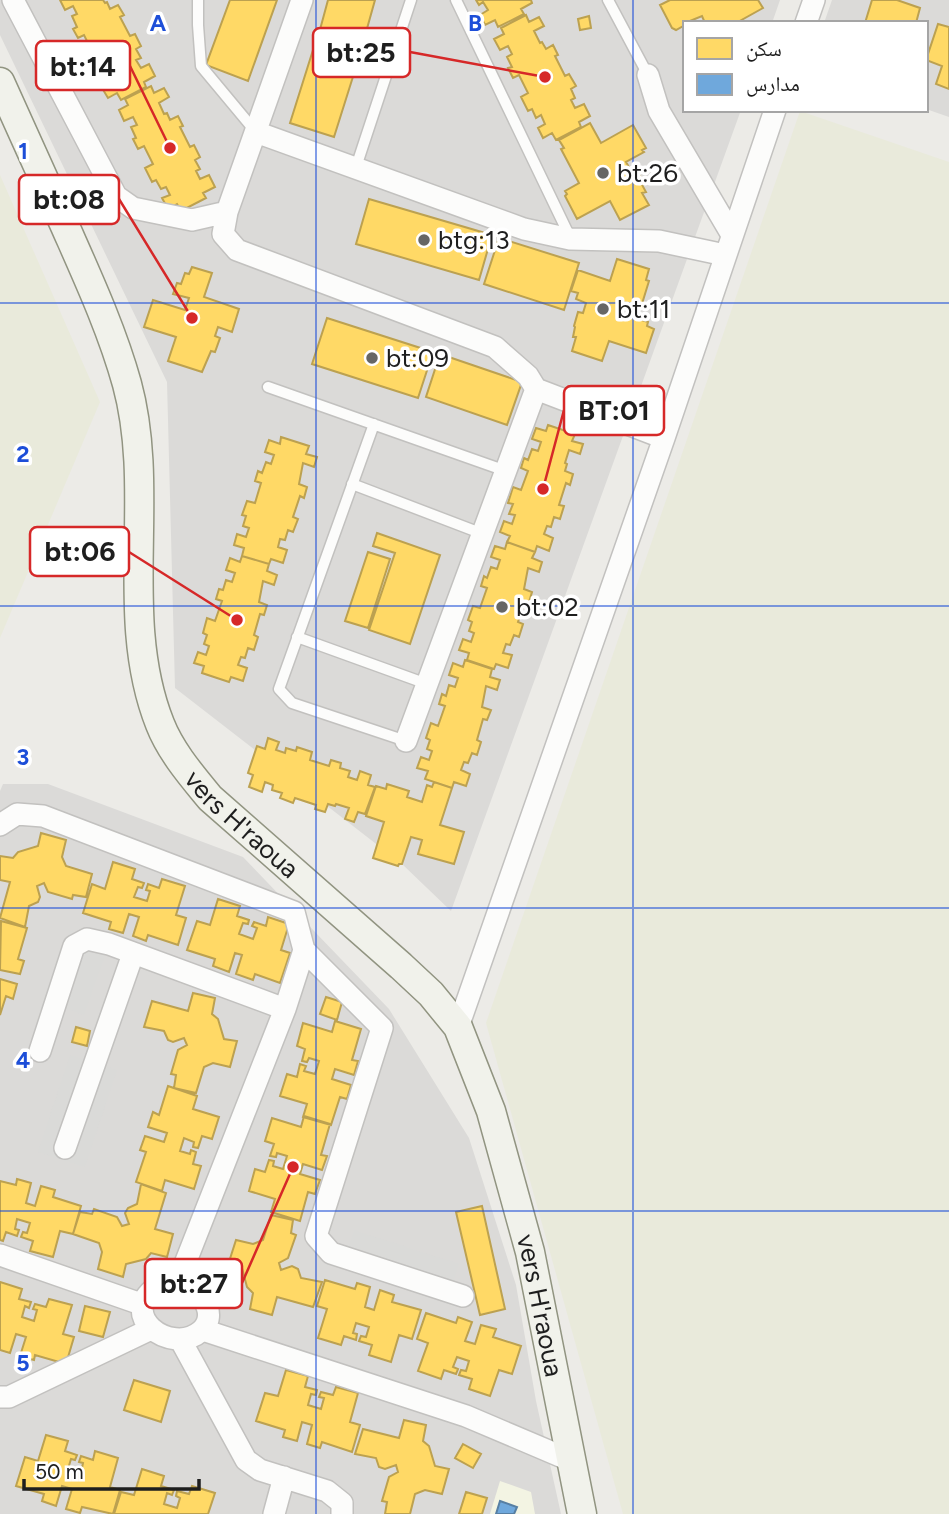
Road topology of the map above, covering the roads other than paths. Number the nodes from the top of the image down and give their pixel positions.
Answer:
1 (13, 0) edge
2 (198, 0) edge
3 (302, 0) edge
4 (411, 0) edge
5 (456, 0) edge
6 (608, 0) edge
7 (648, 75) joint
8 (0, 82) edge
9 (774, 112) edge
10 (256, 132) junction
11 (356, 167) junction
12 (227, 212) junction
13 (570, 239) junction
14 (729, 245) junction
15 (268, 387) dead end
16 (536, 390) junction
17 (374, 424) junction
18 (664, 438) junction
19 (506, 471) junction
20 (352, 484) junction
21 (483, 534) junction
22 (297, 637) junction
23 (427, 684) junction
24 (406, 741) joint
25 (0, 825) edge
26 (304, 950) junction
27 (133, 954) junction
28 (285, 1009) junction
29 (458, 1027) junction
30 (40, 1051) dead end
31 (65, 1148) dead end
32 (0, 1255) edge
33 (177, 1283) junction
34 (463, 1296) dead end
35 (141, 1304) junction
36 (151, 1329) junction
37 (203, 1330) junction
38 (180, 1339) junction
39 (0, 1397) edge
40 (572, 1461) junction
41 (284, 1477) junction
42 (274, 1514) edge
43 (342, 1514) edge
44 (582, 1514) edge

1 - 12 street
2 - 10 lane
3 - 10 street
4 - 11 lane
5 - 13 lane
6 - 7 lane
7 - 14 street
8 - 29 street, vers H'raoua
9 - 14 street
10 - 11 street
10 - 12 street
11 - 13 street
12 - 16 street
13 - 14 street
14 - 18 street
15 - 17 lane
16 - 18 street
16 - 19 street
17 - 19 lane
17 - 20 lane
18 - 29 street
19 - 21 street
20 - 21 lane
20 - 22 lane
21 - 23 street
22 - 23 lane
22 - 24 lane
23 - 24 street
25 - 26 street
26 - 28 street
26 - 34 street
27 - 28 street
27 - 30 street
27 - 31 street
28 - 33 street
29 - 40 street, vers H'raoua
32 - 35 street
33 - 35 street
33 - 37 street
35 - 36 street
36 - 38 street
36 - 39 street
37 - 38 street
37 - 40 street
38 - 41 street
40 - 44 street, vers H'raoua
41 - 42 street
41 - 43 street

